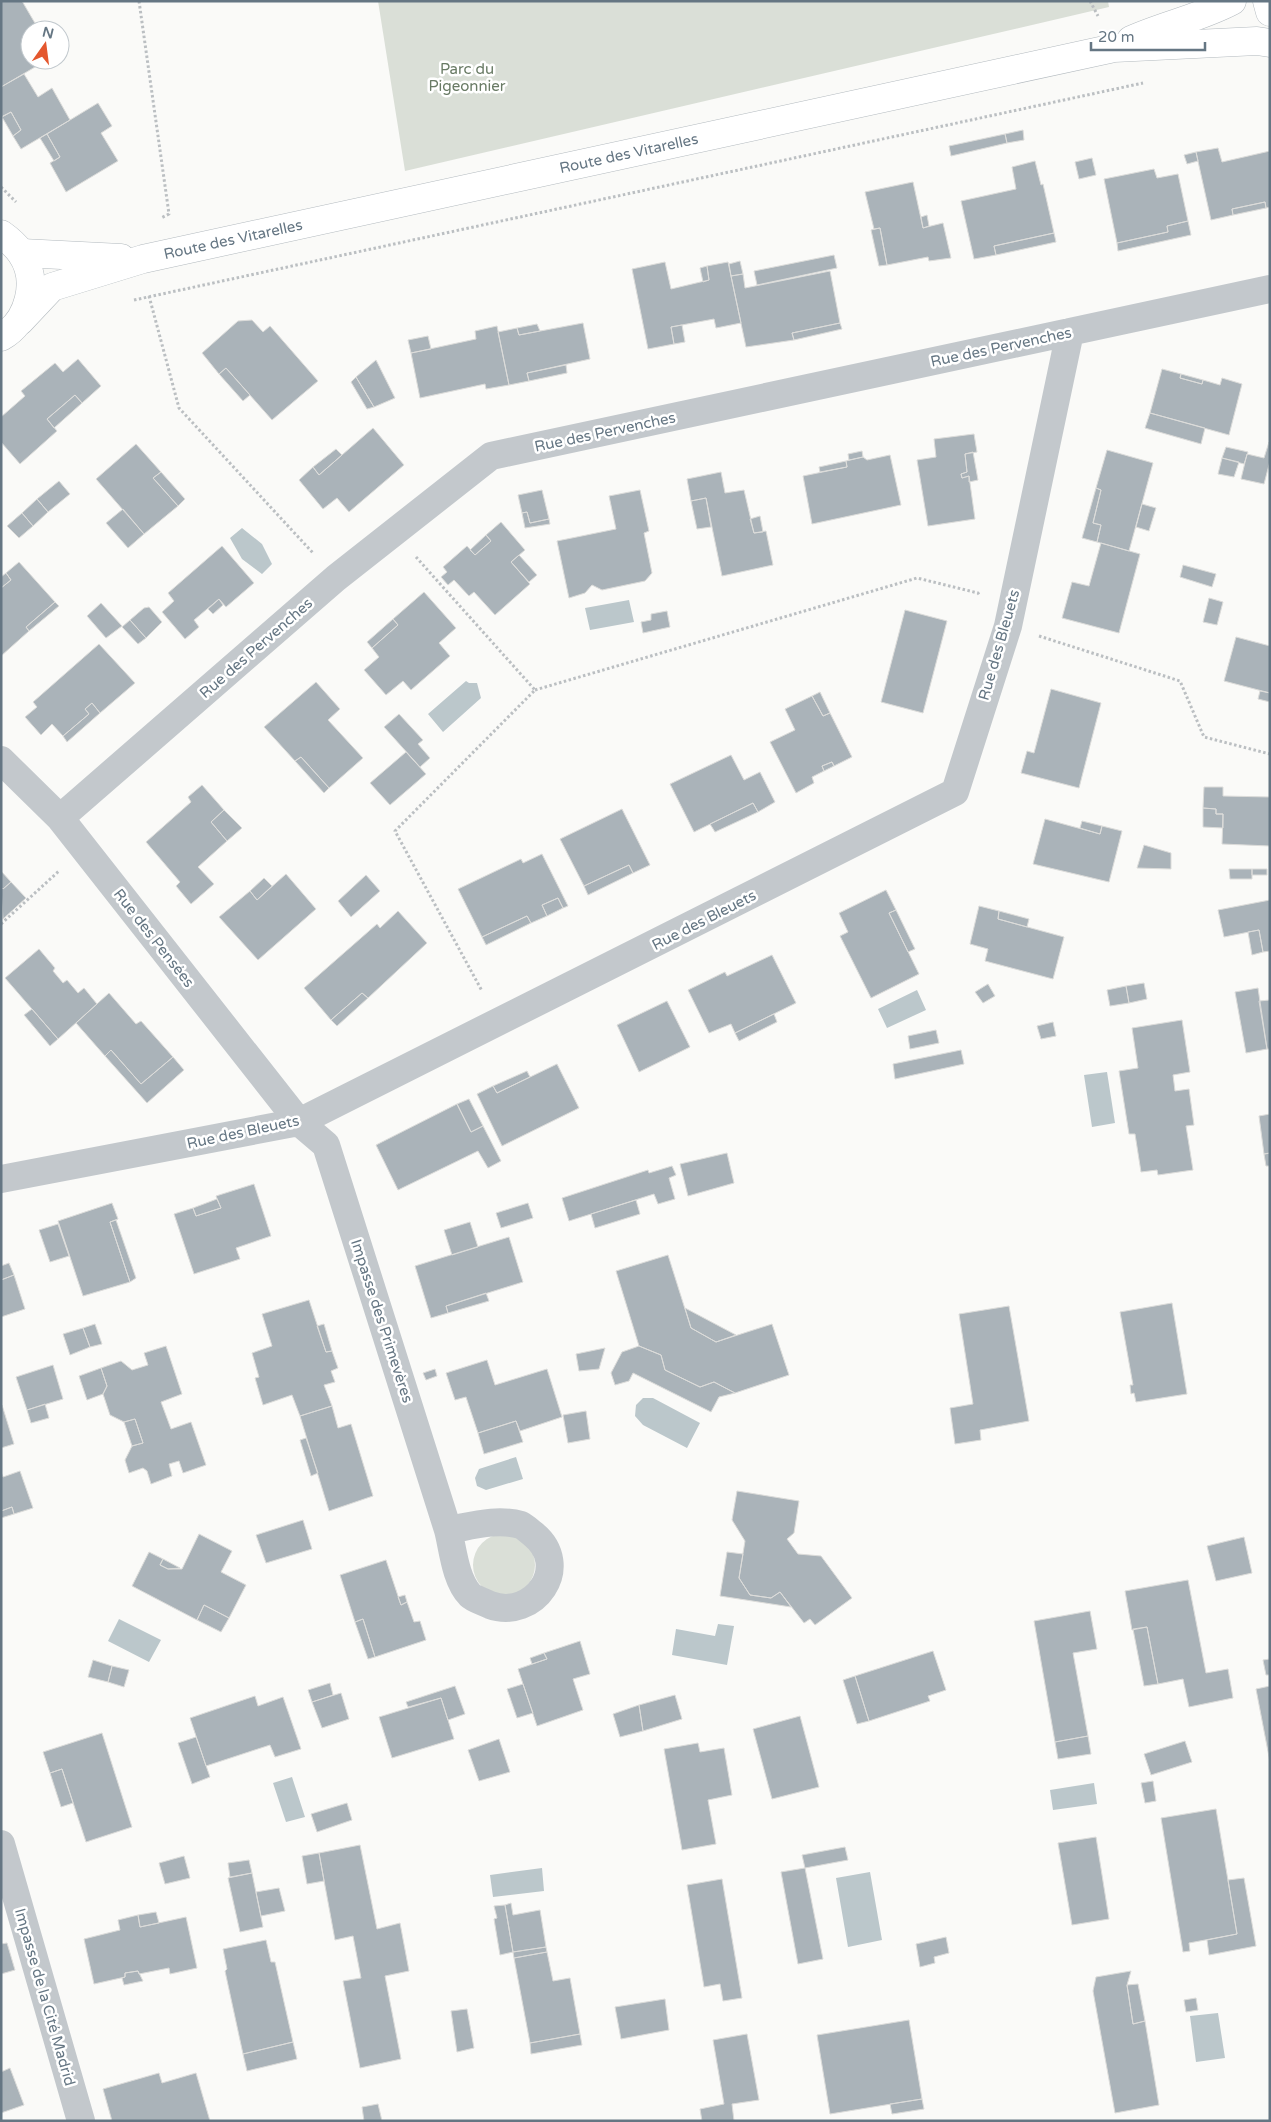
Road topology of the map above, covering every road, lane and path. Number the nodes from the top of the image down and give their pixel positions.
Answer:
1 (139, 1) edge
2 (1232, 1) edge
3 (1266, 1) edge
4 (1270, 12) edge
5 (1270, 43) edge
6 (1114, 48) junction
7 (1145, 82) dead end
8 (1, 234) edge
9 (22, 253) junction
10 (143, 259) junction
11 (1270, 289) edge
12 (149, 297) junction
13 (132, 300) dead end
14 (11, 329) edge
15 (1070, 332) junction
16 (394, 533) junction
17 (336, 578) junction
18 (1008, 626) junction
19 (535, 690) junction
20 (1270, 754) edge
21 (1, 760) edge
22 (60, 818) junction
23 (84, 849) junction
24 (1, 924) edge
25 (500, 1023) junction
26 (299, 1122) junction
27 (1, 1179) edge
28 (448, 1530) dead end
29 (1, 1844) edge
30 (81, 2121) edge

1 - 10 path
2 - 6 main road, Route des Vitarelles
3 - 4 main road
5 - 6 main road, Route des Vitarelles
6 - 10 main road, Route des Vitarelles
7 - 12 path
8 - 9 main road
9 - 10 main road, Route des Vitarelles
9 - 14 main road
10 - 12 path
10 - 14 main road, Route des Vitarelles
11 - 15 street, Rue des Pervenches
12 - 13 path
12 - 17 path
15 - 16 street, Rue des Pervenches
15 - 18 street, Rue des Bleuets
16 - 17 street, Rue des Pervenches
16 - 19 path
17 - 22 street, Rue des Pervenches
18 - 19 path
18 - 20 path
18 - 25 street, Rue des Bleuets
19 - 25 path
21 - 22 street, Rue des Pensées
22 - 23 street, Rue des Pensées
23 - 24 path
23 - 26 street, Rue des Pensées
25 - 26 street, Rue des Bleuets
26 - 27 street, Rue des Bleuets
26 - 28 street, Impasse des Primevères
29 - 30 street, Impasse de la Cité Madrid

